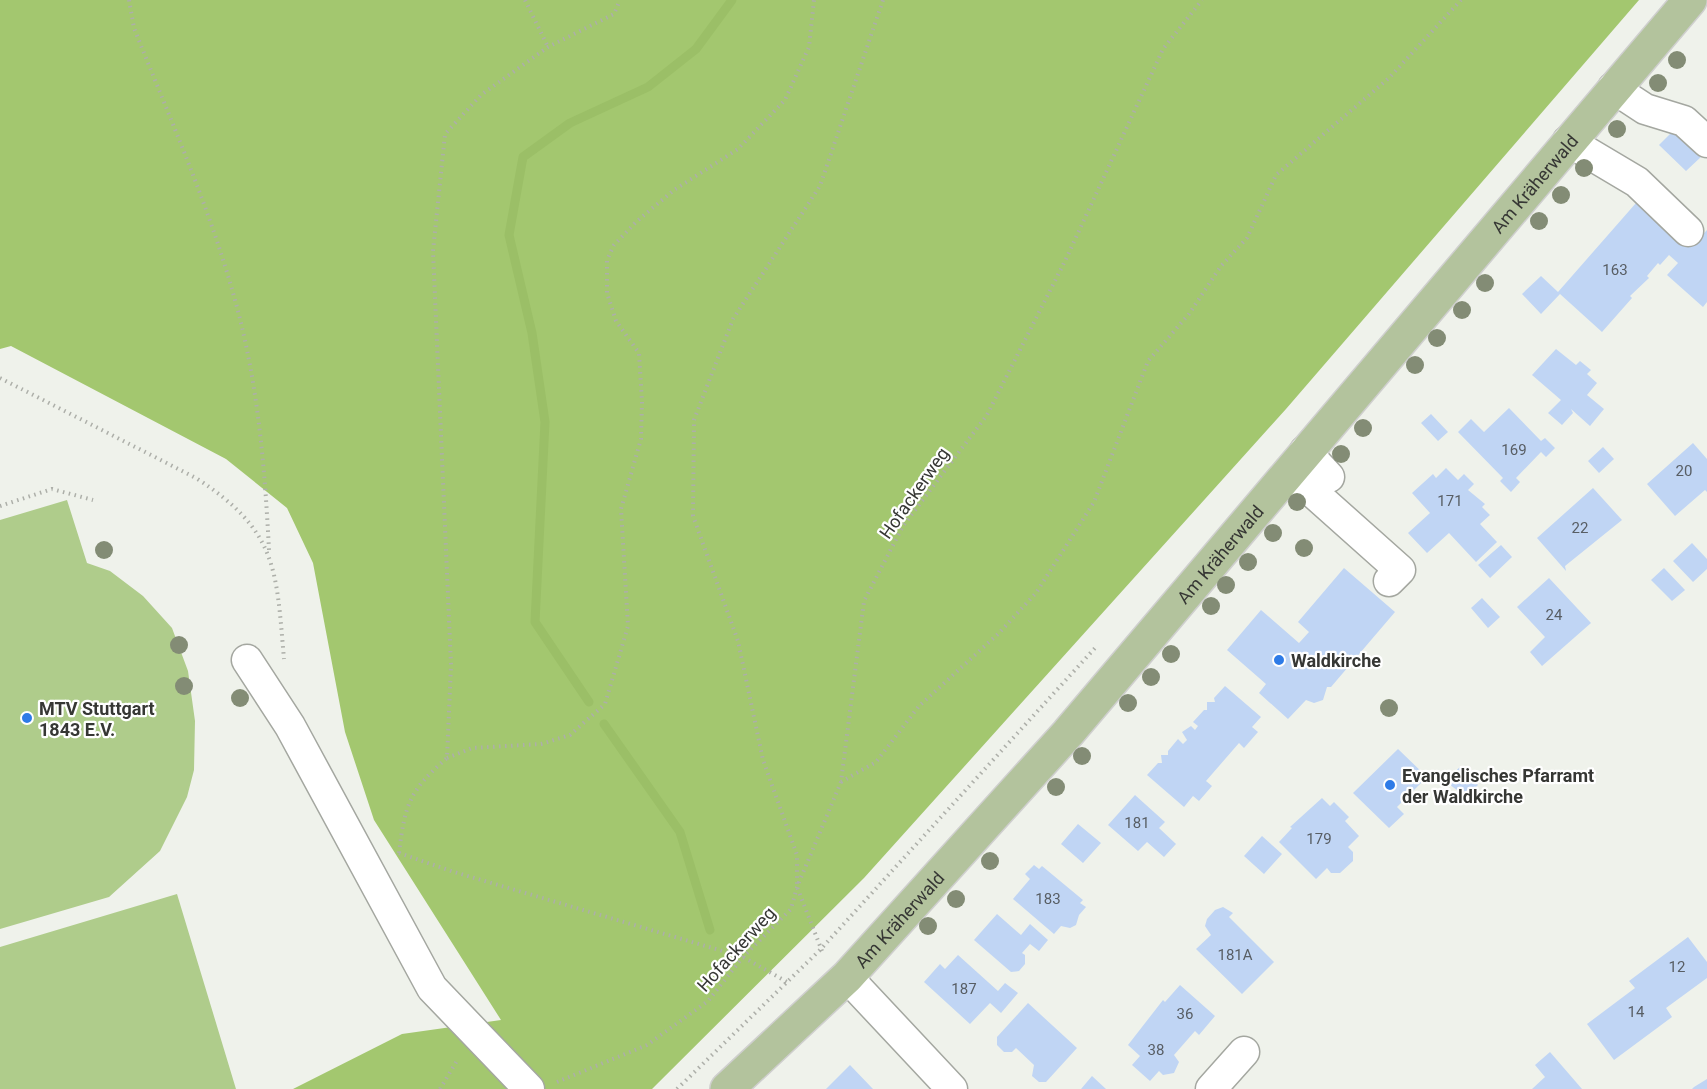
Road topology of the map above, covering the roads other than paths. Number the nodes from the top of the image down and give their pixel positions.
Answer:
1 (1689, 0) edge
2 (1613, 87) junction
3 (1568, 141) junction
4 (1707, 142) edge
5 (1688, 231) dead end
6 (1297, 461) junction
7 (1329, 477) dead end
8 (1389, 581) dead end
9 (247, 660) dead end
10 (847, 977) junction
11 (1244, 1052) dead end
12 (538, 1087) edge
13 (728, 1089) edge
14 (952, 1089) edge
15 (1210, 1089) edge

1 - 2 main road, Am Kräherwald
2 - 3 main road, Am Kräherwald
2 - 4 street
3 - 5 street
3 - 6 main road, Am Kräherwald
6 - 7 street
6 - 8 street
6 - 10 main road, Am Kräherwald
9 - 12 street
10 - 13 main road, Am Kräherwald
10 - 14 street
11 - 15 street

